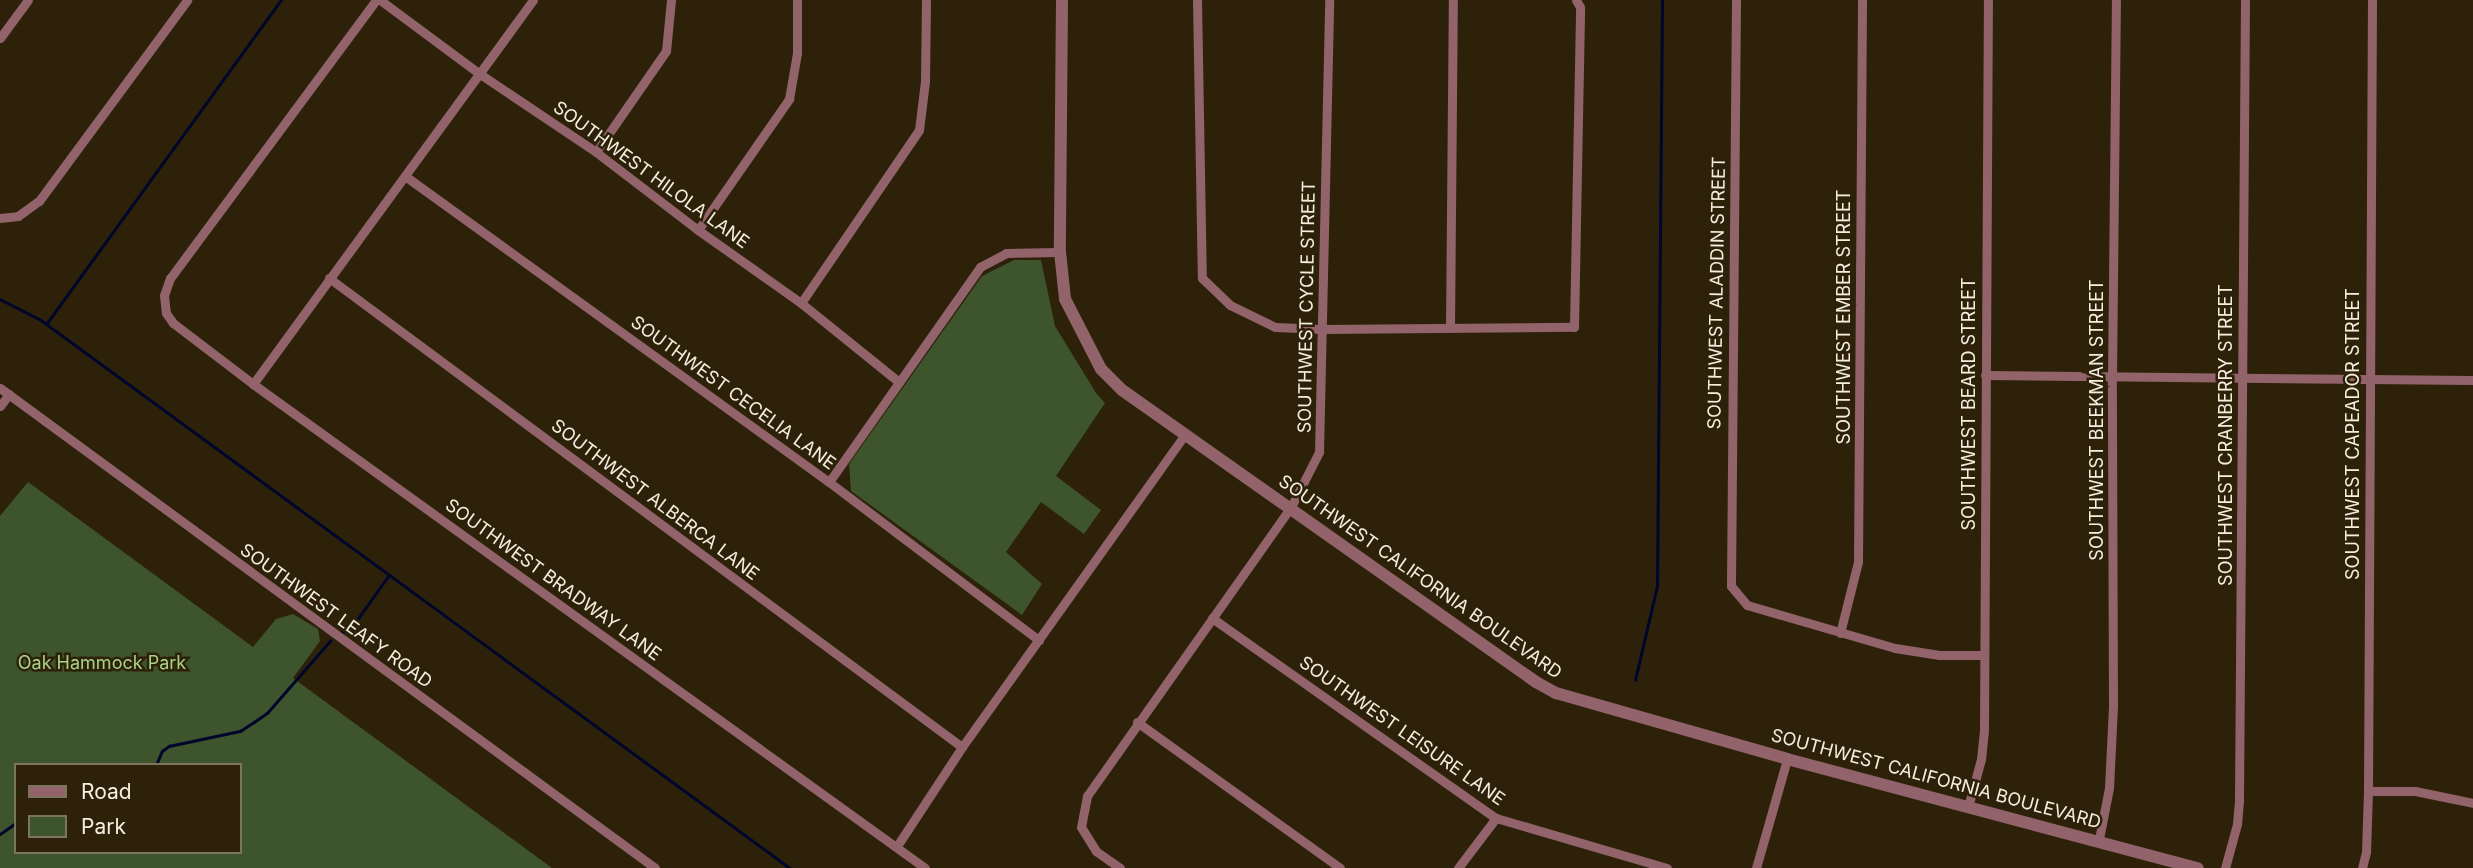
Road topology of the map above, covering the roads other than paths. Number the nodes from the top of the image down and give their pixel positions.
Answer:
1 (28, 0) edge
2 (187, 0) edge
3 (378, 0) edge
4 (533, 0) edge
5 (671, 0) edge
6 (797, 0) edge
7 (926, 0) edge
8 (1062, 0) edge
9 (1197, 0) edge
10 (1329, 0) edge
11 (1453, 0) edge
12 (1736, 0) edge
13 (1861, 0) edge
14 (1988, 0) edge
15 (2116, 0) edge
16 (2245, 0) edge
17 (2372, 0) edge
18 (1578, 4) edge
19 (0, 38) edge
20 (480, 74) junction
21 (596, 152) junction
22 (405, 176) junction
23 (0, 218) edge
24 (698, 230) junction
25 (1060, 252) junction
26 (329, 278) junction
27 (801, 303) junction
28 (1450, 328) junction
29 (1322, 329) junction
30 (1985, 374) junction
31 (2112, 377) junction
32 (2242, 378) junction
33 (2473, 380) edge
34 (2369, 381) junction
35 (899, 382) junction
36 (253, 384) junction
37 (0, 388) edge
38 (9, 394) junction
39 (0, 406) edge
40 (1184, 436) junction
41 (829, 482) junction
42 (1291, 508) junction
43 (1212, 618) junction
44 (1840, 633) junction
45 (1039, 640) junction
46 (1984, 655) junction
47 (1138, 722) junction
48 (962, 747) junction
49 (1787, 758) junction
50 (2368, 791) junction
51 (2473, 803) edge
52 (1968, 807) junction
53 (1496, 818) junction
54 (2099, 839) junction
55 (897, 846) junction
56 (655, 868) edge
57 (925, 868) edge
58 (1121, 868) edge
59 (1340, 868) edge
60 (1458, 868) edge
61 (1667, 868) edge
62 (1756, 868) edge
63 (2198, 868) edge
64 (2225, 868) edge
65 (2362, 868) edge

1 - 19 street
2 - 23 street
3 - 20 street, SOUTHWEST HILOLA LANE
3 - 36 street, SOUTHWEST BRADWAY LANE
4 - 20 street
5 - 21 street
6 - 24 street
7 - 27 street
8 - 25 street, SOUTHWEST CALIFORNIA BOULEVARD
9 - 29 street
10 - 29 street, SOUTHWEST CYCLE STREET
11 - 28 street
12 - 44 street, SOUTHWEST ALADDIN STREET
13 - 44 street, SOUTHWEST EMBER STREET
14 - 30 street, SOUTHWEST BEARD STREET
15 - 31 street, SOUTHWEST BEEKMAN STREET
16 - 32 street, SOUTHWEST CRANBERRY STREET
17 - 34 street, SOUTHWEST CAPEADOR STREET
18 - 28 street
20 - 21 street, SOUTHWEST HILOLA LANE
20 - 22 street
21 - 24 street, SOUTHWEST HILOLA LANE
22 - 26 street
22 - 41 street, SOUTHWEST CECELIA LANE
24 - 27 street, SOUTHWEST HILOLA LANE
25 - 35 street
25 - 40 street, SOUTHWEST CALIFORNIA BOULEVARD
26 - 36 street
26 - 48 street, SOUTHWEST ALBERCA LANE
27 - 35 street, SOUTHWEST HILOLA LANE
28 - 29 street
29 - 42 street, SOUTHWEST CYCLE STREET
30 - 31 street
30 - 46 street, SOUTHWEST BEARD STREET
31 - 32 street
31 - 54 street, SOUTHWEST BEEKMAN STREET
32 - 34 street
32 - 64 street, SOUTHWEST CRANBERRY STREET
33 - 34 street
34 - 50 street, SOUTHWEST CAPEADOR STREET
35 - 41 street
36 - 55 street, SOUTHWEST BRADWAY LANE
37 - 38 street, SOUTHWEST LEAFY ROAD
38 - 39 street
38 - 56 street, SOUTHWEST LEAFY ROAD
40 - 42 street, SOUTHWEST CALIFORNIA BOULEVARD
40 - 45 street
41 - 45 street, SOUTHWEST CECELIA LANE
42 - 43 street, SOUTHWEST CYCLE STREET
42 - 49 street, SOUTHWEST CALIFORNIA BOULEVARD
43 - 47 street, SOUTHWEST CYCLE STREET
43 - 53 street, SOUTHWEST LEISURE LANE
44 - 46 street
45 - 48 street
46 - 52 street, SOUTHWEST BEARD STREET
47 - 58 street, SOUTHWEST CYCLE STREET
47 - 59 street
48 - 55 street
49 - 52 street, SOUTHWEST CALIFORNIA BOULEVARD
49 - 62 street
50 - 51 street
50 - 65 street, SOUTHWEST CAPEADOR STREET
52 - 54 street, SOUTHWEST CALIFORNIA BOULEVARD
53 - 60 street
53 - 61 street, SOUTHWEST LEISURE LANE
54 - 63 street, SOUTHWEST CALIFORNIA BOULEVARD
55 - 57 street, SOUTHWEST BRADWAY LANE

